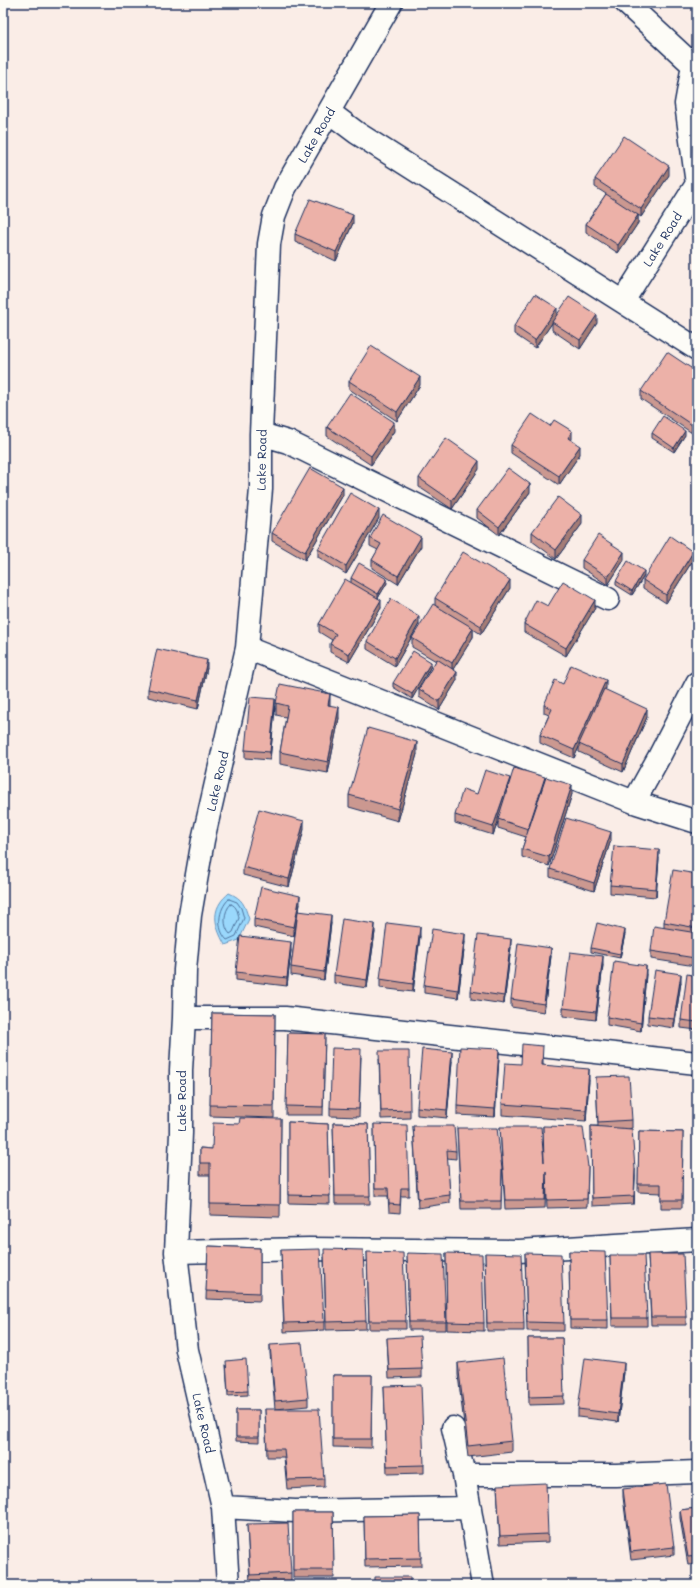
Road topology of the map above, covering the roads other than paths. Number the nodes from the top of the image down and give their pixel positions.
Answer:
1 (391, 3) edge
2 (626, 3) edge
3 (696, 65) edge
4 (329, 112) junction
5 (623, 301) junction
6 (697, 349) edge
7 (261, 434) junction
8 (608, 598) dead end
9 (247, 648) junction
10 (697, 683) edge
11 (634, 802) junction
12 (697, 822) edge
13 (184, 1018) junction
14 (697, 1063) edge
15 (697, 1240) edge
16 (176, 1252) junction
17 (453, 1428) dead end
18 (697, 1472) edge
19 (464, 1475) junction
20 (223, 1507) junction
21 (470, 1508) junction
22 (228, 1585) edge
23 (483, 1585) edge

1 - 4 street, Lake Road
2 - 3 street
3 - 5 street, Lake Road
4 - 5 street
4 - 7 street, Lake Road
5 - 6 street
7 - 8 street
7 - 9 street, Lake Road
9 - 11 street
9 - 13 street, Lake Road
10 - 11 street
11 - 12 street
13 - 14 street
13 - 16 street, Lake Road
15 - 16 street
16 - 20 street, Lake Road
17 - 19 street
18 - 19 street
19 - 21 street
20 - 21 street
20 - 22 street, Lake Road
21 - 23 street

